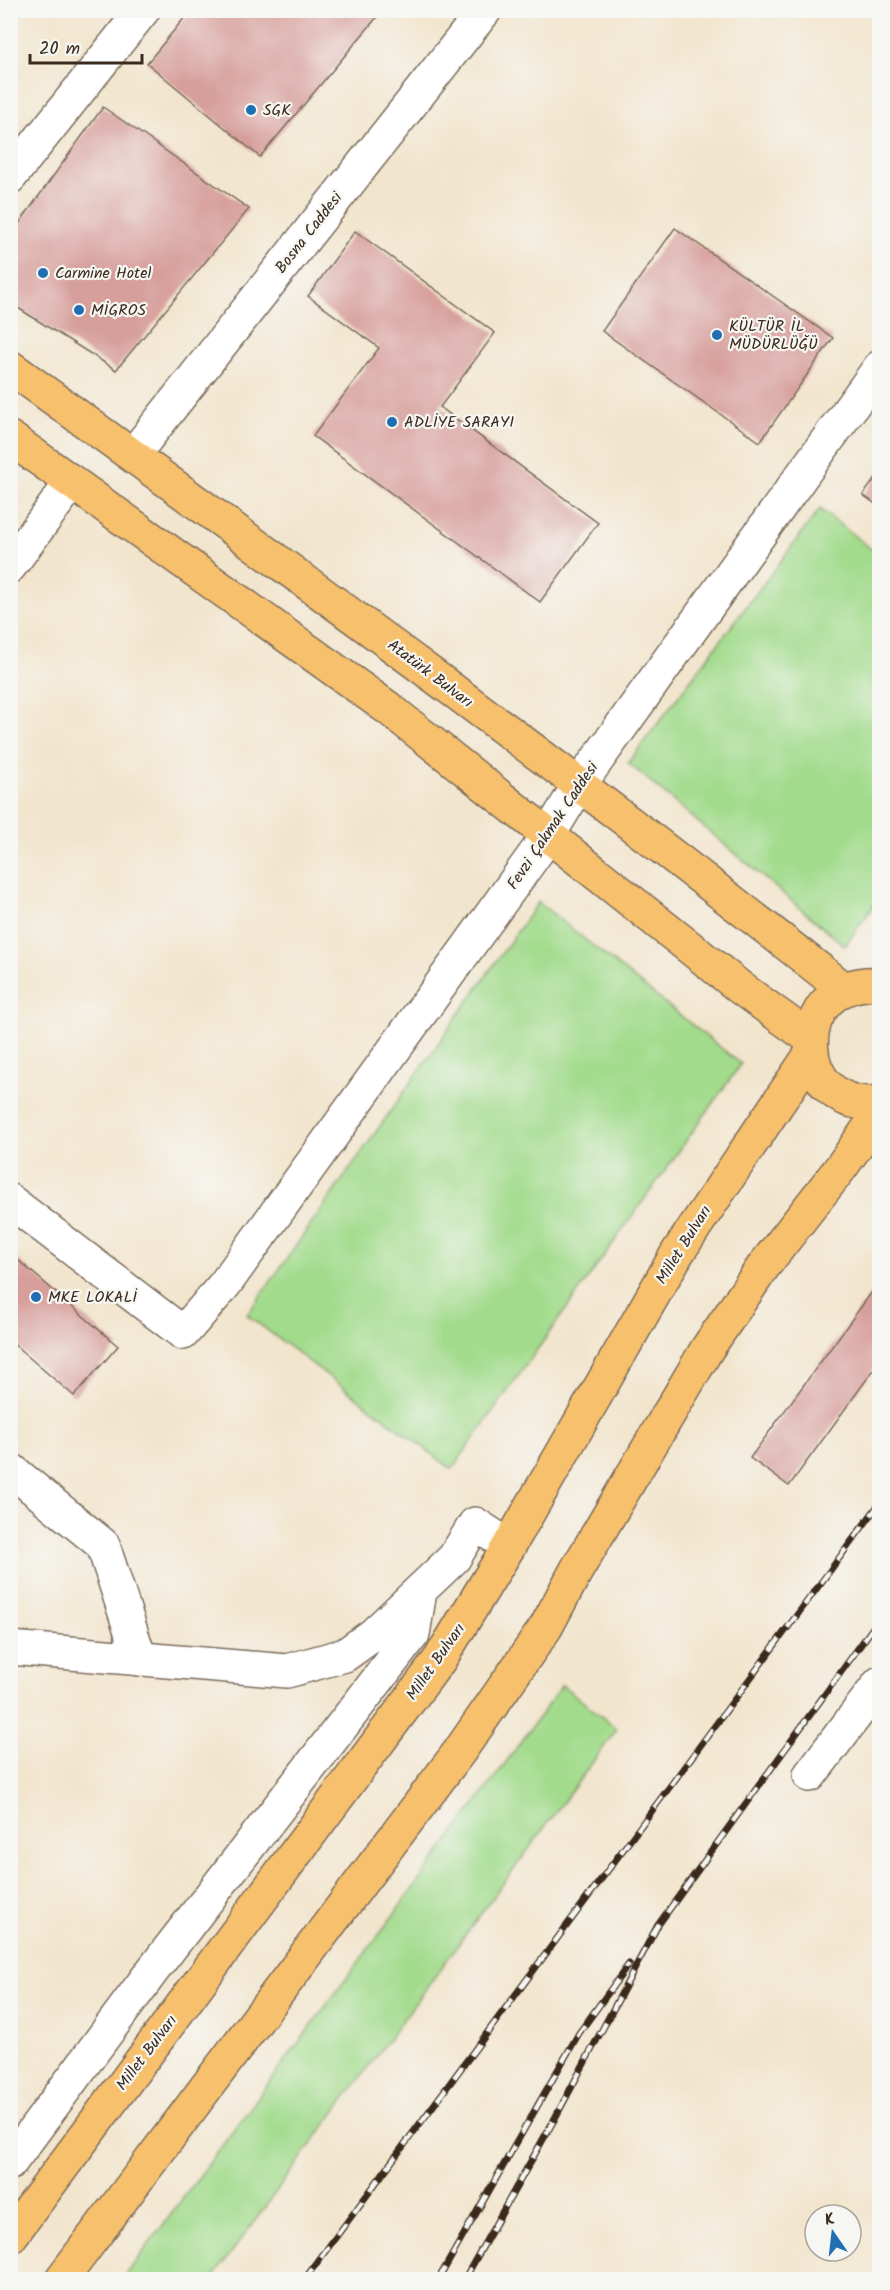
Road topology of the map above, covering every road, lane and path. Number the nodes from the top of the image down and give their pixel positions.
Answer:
1 (143, 10) edge
2 (485, 10) edge
3 (10, 177) edge
4 (10, 367) edge
5 (879, 367) edge
6 (10, 438) edge
7 (133, 455) junction
8 (72, 482) junction
9 (10, 566) edge
10 (579, 785) junction
11 (548, 836) junction
12 (866, 979) edge
13 (810, 1046) junction
14 (879, 1102) edge
15 (879, 1112) edge
16 (10, 1201) edge
17 (10, 1469) edge
18 (509, 1546) junction
19 (420, 1591) junction
20 (10, 1648) edge
21 (140, 1659) junction
22 (879, 1683) edge
23 (810, 1775) dead end
24 (10, 2163) edge
25 (10, 2238) edge
26 (61, 2280) edge

1 - 3 street
2 - 7 street, Bosna Caddesi
4 - 7 main road, Atatürk Bulvarı
5 - 10 street, Fevzi Çakmak Caddesi
6 - 8 main road
7 - 10 main road, Atatürk Bulvarı
8 - 9 street
8 - 11 main road
10 - 11 street, Fevzi Çakmak Caddesi
10 - 12 main road, Atatürk Bulvarı
11 - 13 main road
11 - 16 street, Fevzi Çakmak Caddesi
12 - 13 main road, Millet Bulvarı
13 - 14 main road
13 - 18 main road, Millet Bulvarı
15 - 26 main road
17 - 21 street
18 - 19 street
18 - 25 main road, Millet Bulvarı
19 - 21 street
19 - 24 street
20 - 21 street
22 - 23 street

